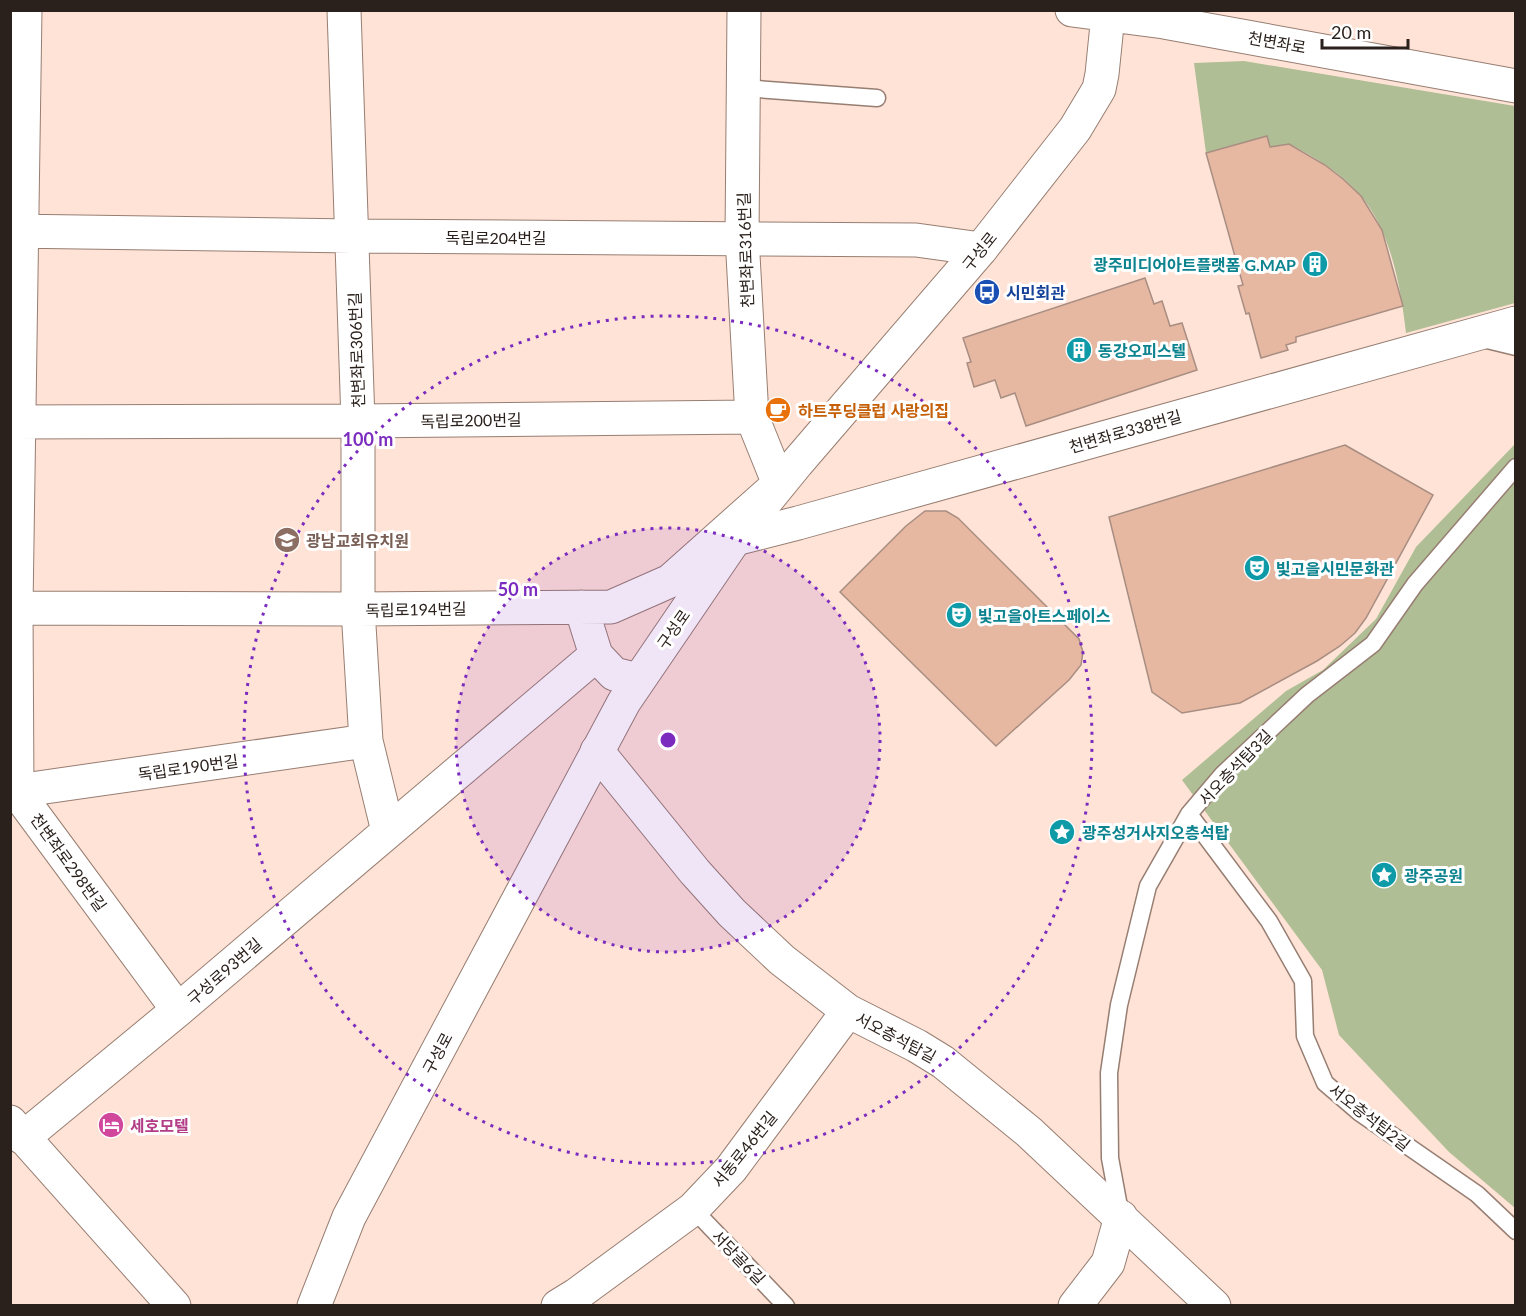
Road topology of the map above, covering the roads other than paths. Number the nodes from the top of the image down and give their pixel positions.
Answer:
1 (25, 10) edge
2 (344, 10) edge
3 (744, 10) edge
4 (1072, 10) edge
5 (1108, 13) edge
6 (1515, 86) edge
7 (743, 88) junction
8 (877, 98) dead end
9 (16, 231) edge
10 (352, 236) junction
11 (742, 237) junction
12 (981, 249) junction
13 (1515, 323) edge
14 (1468, 335) junction
15 (1515, 347) edge
16 (752, 417) junction
17 (358, 421) junction
18 (15, 422) edge
19 (1515, 467) edge
20 (779, 484) junction
21 (735, 539) junction
22 (581, 607) junction
23 (13, 608) edge
24 (358, 609) junction
25 (596, 655) junction
26 (638, 680) junction
27 (366, 741) junction
28 (597, 751) junction
29 (14, 792) edge
30 (1189, 814) junction
31 (388, 831) junction
32 (178, 1010) junction
33 (848, 1011) junction
34 (17, 1130) edge
35 (693, 1209) junction
36 (1121, 1217) junction
37 (1515, 1231) edge
38 (174, 1305) edge
39 (314, 1305) edge
40 (558, 1305) edge
41 (786, 1305) edge
42 (1075, 1305) edge
43 (1214, 1305) edge

1 - 9 street
2 - 10 street, 천변좌로306번길
3 - 7 street, 천변좌로316번길
4 - 5 street, 천변좌로
5 - 6 street, 천변좌로
5 - 12 street, 구성로
7 - 8 lane
7 - 11 street, 천변좌로316번길
9 - 10 street, 독립로204번길
9 - 18 street
10 - 11 street, 독립로204번길
10 - 17 street, 천변좌로306번길
11 - 12 street, 독립로204번길
11 - 16 street, 천변좌로316번길
12 - 20 street, 구성로
13 - 14 street, 천변좌로338번길
14 - 15 lane
14 - 21 street, 천변좌로338번길
16 - 17 street, 독립로200번길
16 - 20 street, 천변좌로316번길
17 - 18 street, 독립로200번길
17 - 24 street, 천변좌로306번길
18 - 23 street
19 - 30 lane, 서오층석탑3길
20 - 21 street, 구성로
20 - 22 street, 독립로194번길
21 - 26 street, 구성로
22 - 24 street, 독립로194번길
22 - 25 street
23 - 24 street, 독립로194번길
23 - 29 street
24 - 27 street, 천변좌로306번길
25 - 26 street
25 - 31 street, 구성로93번길
26 - 28 street, 구성로
27 - 29 street, 독립로190번길
27 - 31 street, 천변좌로306번길
28 - 33 street, 서오층석탑길
28 - 39 street, 구성로
29 - 32 street, 천변좌로298번길
30 - 36 lane, 서오층석탑3길
30 - 37 lane, 서오층석탑2길
31 - 32 street, 구성로93번길
32 - 34 street, 구성로93번길
33 - 35 street, 서동로46번길
33 - 36 street, 서오층석탑길
34 - 38 street, 구성로93번길
35 - 40 street, 서동로46번길
35 - 41 lane, 서당골6길
36 - 42 street
36 - 43 street, 서오층석탑길

